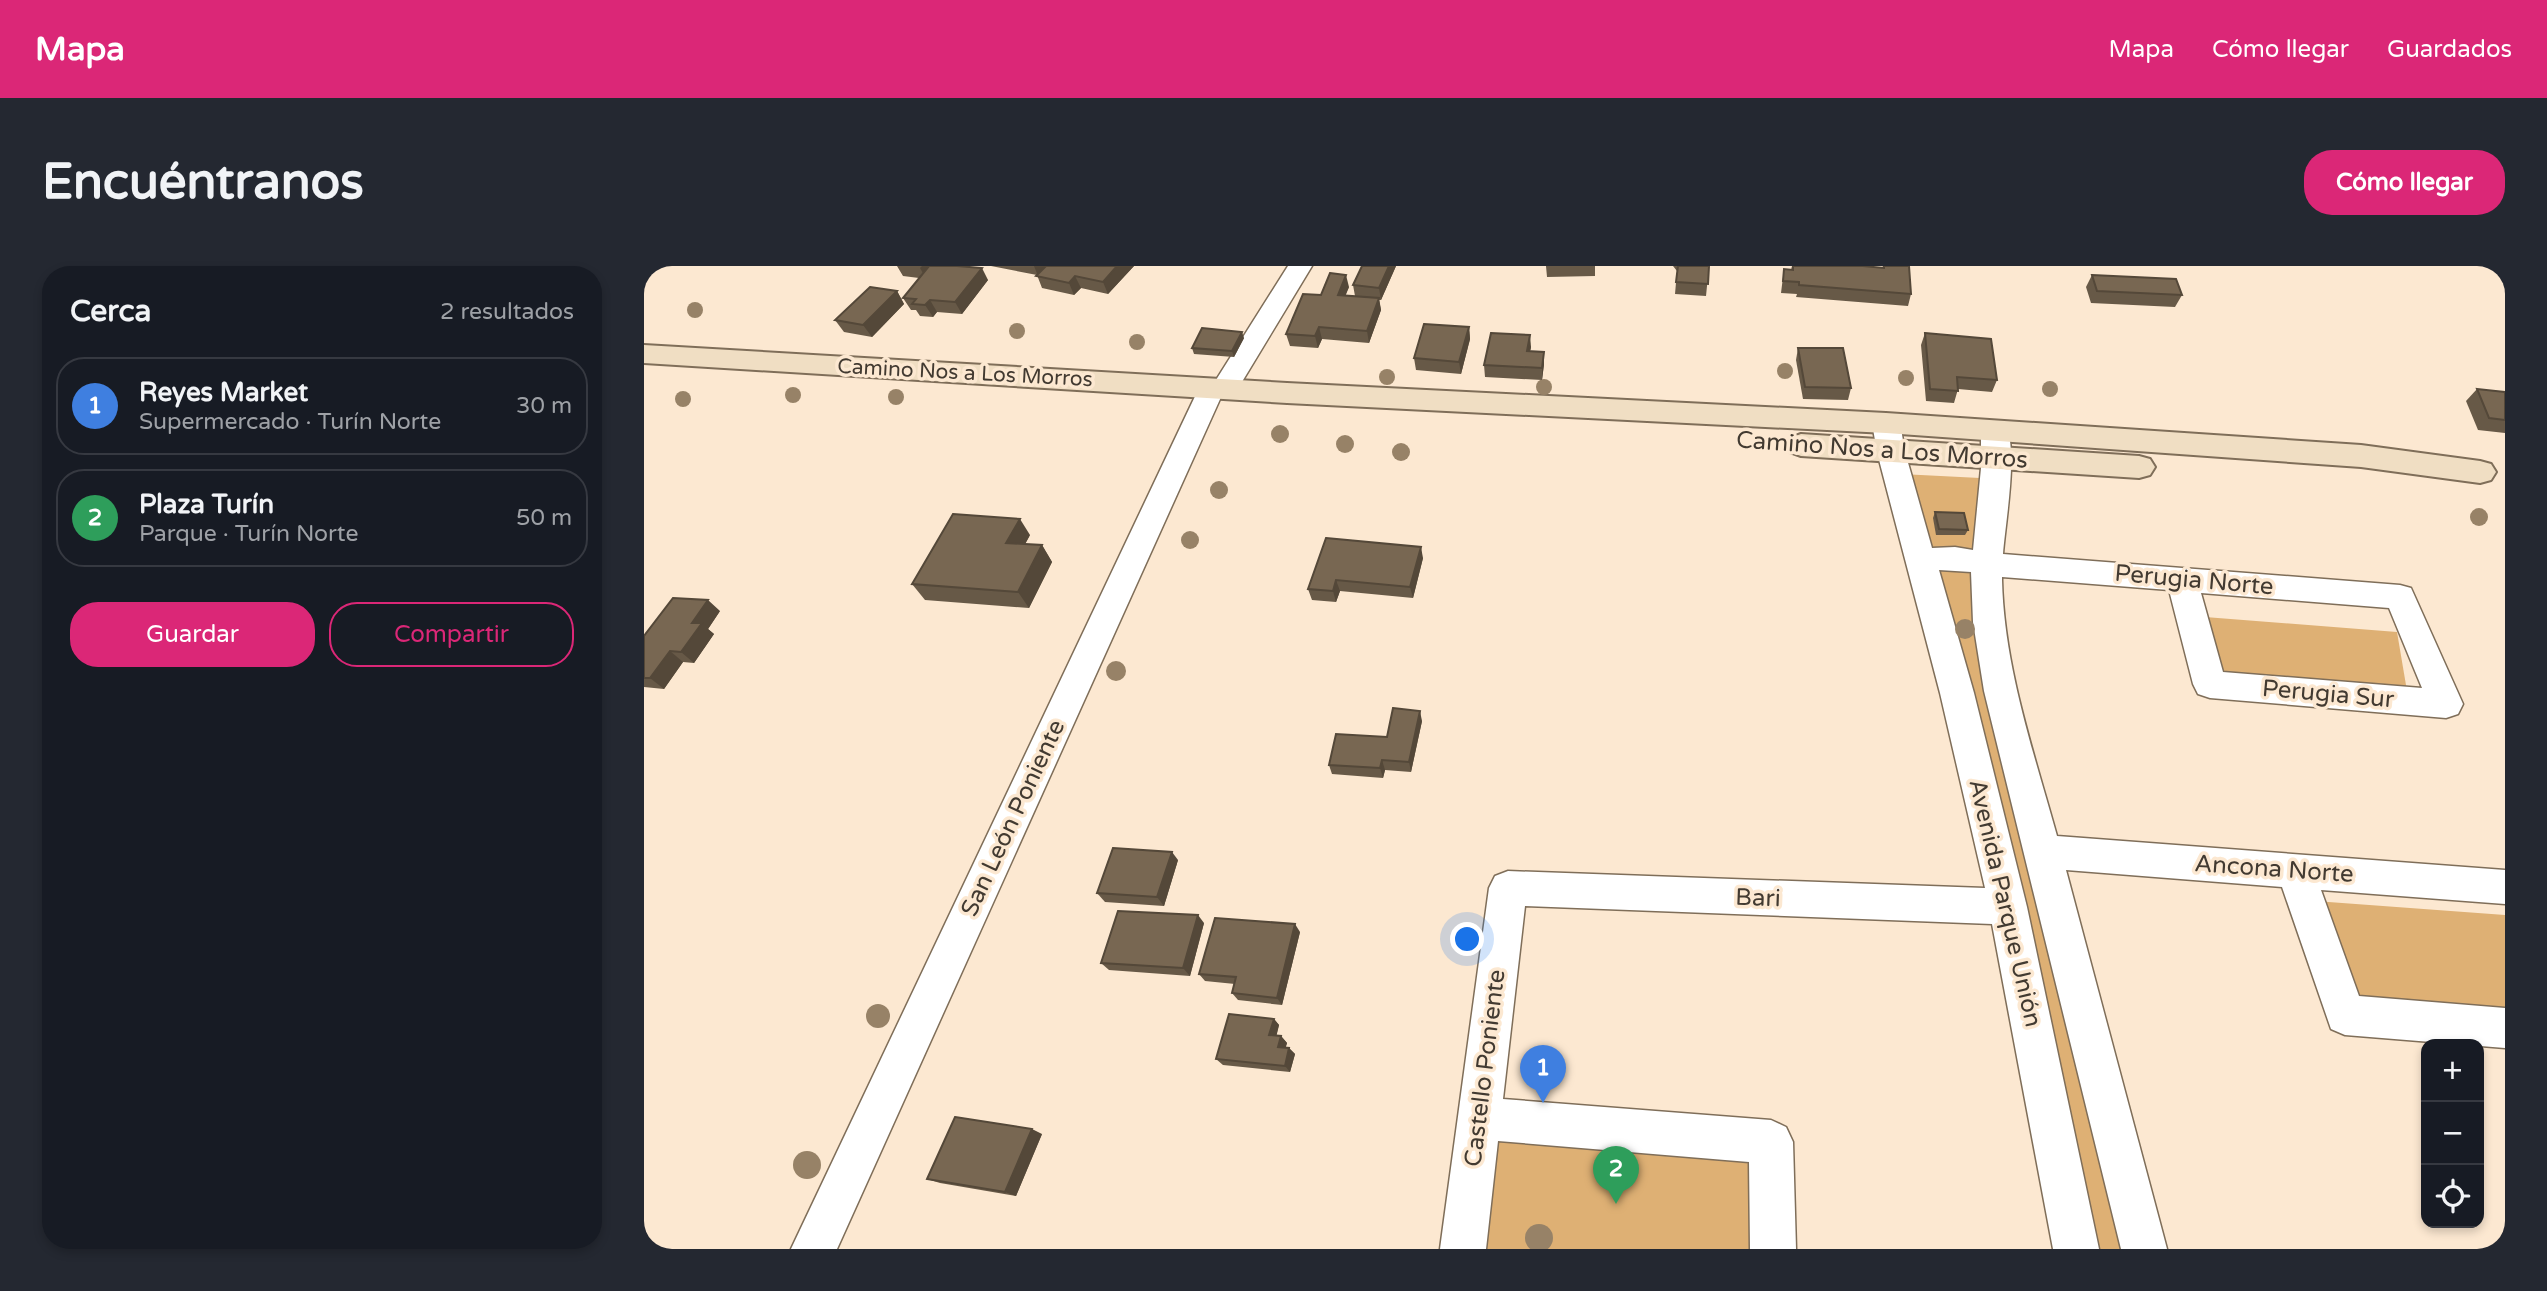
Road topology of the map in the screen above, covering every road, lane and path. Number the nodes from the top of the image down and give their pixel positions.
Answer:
1 (1300, 266) edge
2 (644, 354) edge
3 (1218, 388) junction
4 (1889, 438) junction
5 (1997, 445) junction
6 (2493, 473) edge
7 (1921, 560) junction
8 (1987, 564) junction
9 (2182, 579) junction
10 (2446, 704) joint
11 (2042, 852) junction
12 (2295, 870) junction
13 (2505, 887) edge
14 (1508, 888) joint
15 (2008, 907) junction
16 (2505, 1028) edge
17 (1479, 1118) junction
18 (814, 1249) edge
19 (1463, 1249) edge
20 (1773, 1249) edge
21 (2076, 1249) edge
22 (2144, 1249) edge

1 - 3 street, San León Poniente
2 - 3 main road, Camino Nos a Los Morros
3 - 4 main road, Camino Nos a Los Morros
3 - 18 street, San León Poniente
4 - 5 main road, Camino Nos a Los Morros
4 - 7 street, Avenida Parque Unión
5 - 6 main road, Camino Nos a Los Morros
5 - 8 street, Avenida Parque Unión
7 - 8 street
7 - 15 street, Avenida Parque Unión
8 - 9 street, Perugia Norte
8 - 11 street, Avenida Parque Unión
9 - 10 street, Perugia Norte
9 - 10 street, Perugia Sur
11 - 12 street, Ancona Norte
11 - 22 street, Avenida Parque Unión
12 - 13 street, Ancona Norte
12 - 16 street
14 - 15 street, Bari
14 - 17 street, Castello Poniente
15 - 21 street, Avenida Parque Unión
17 - 19 street, Castello Poniente
17 - 20 street

